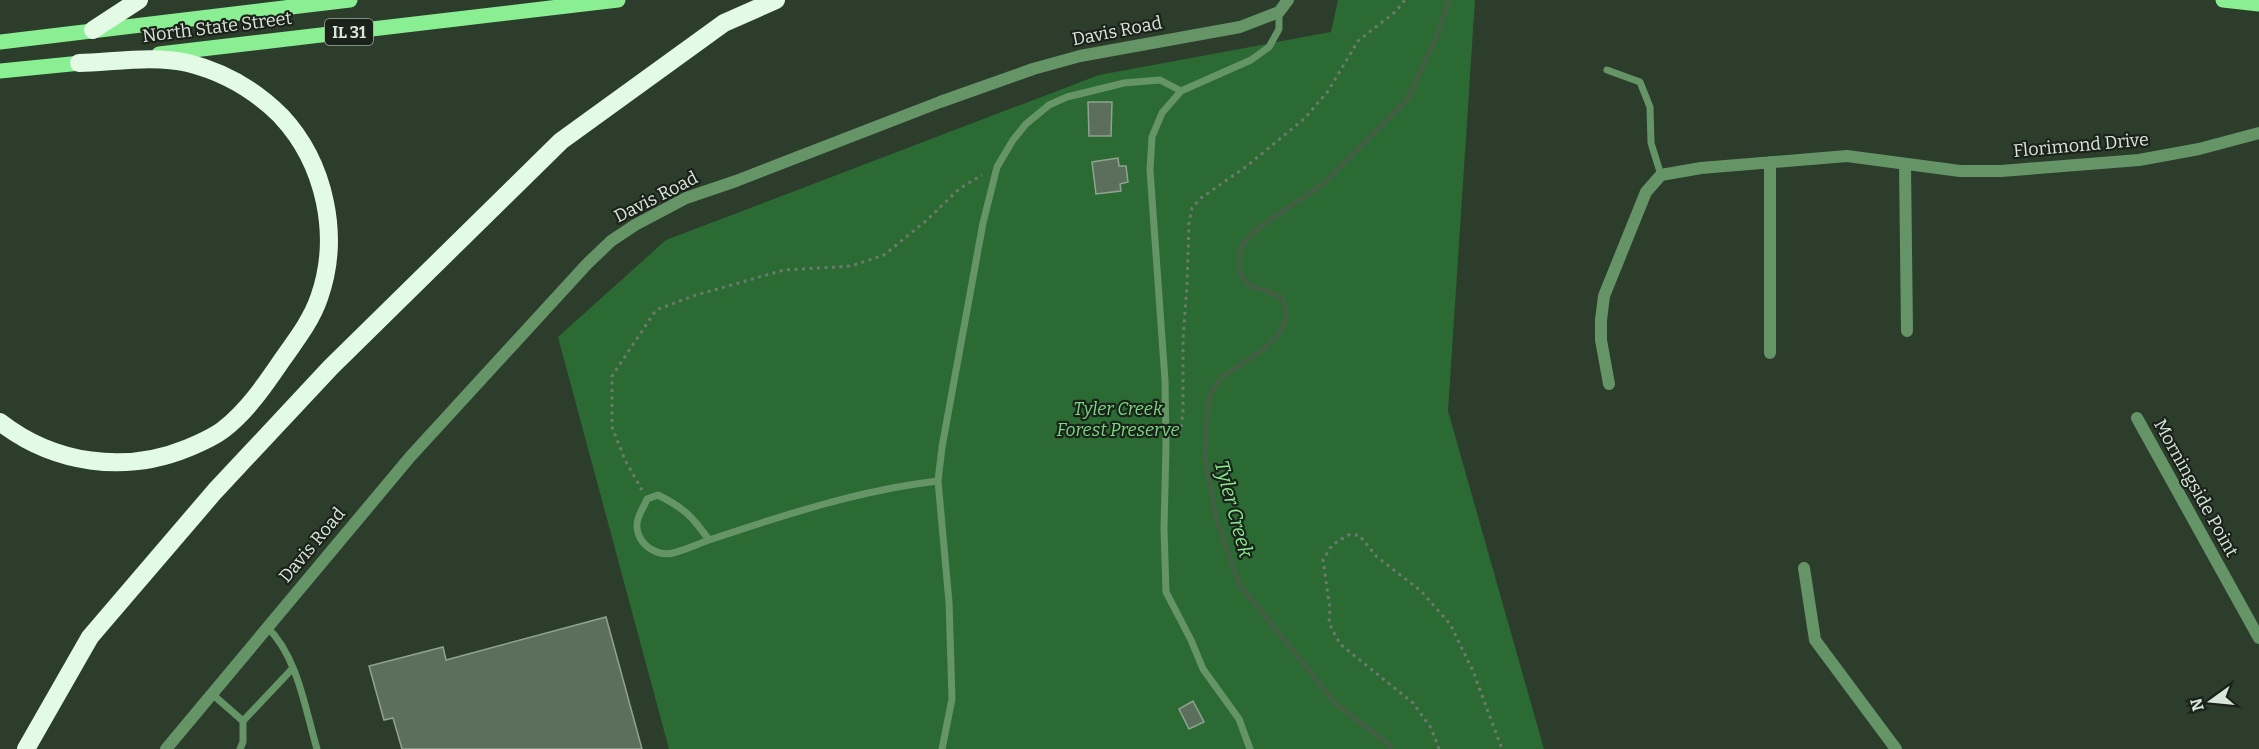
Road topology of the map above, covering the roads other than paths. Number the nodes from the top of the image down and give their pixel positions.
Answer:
1 (139, 0) edge
2 (350, 0) edge
3 (618, 0) edge
4 (776, 0) edge
5 (1288, 0) edge
6 (2223, 0) edge
7 (2259, 4) edge
8 (1279, 12) junction
9 (93, 30) junction
10 (0, 42) edge
11 (80, 63) junction
12 (1607, 70) dead end
13 (0, 71) edge
14 (1181, 91) junction
15 (2259, 133) edge
16 (1770, 162) junction
17 (1905, 165) junction
18 (1661, 175) junction
19 (1907, 331) dead end
20 (1770, 353) dead end
21 (1609, 384) dead end
22 (2137, 418) dead end
23 (0, 422) edge
24 (938, 481) junction
25 (709, 540) junction
26 (1804, 568) dead end
27 (267, 627) junction
28 (2259, 638) edge
29 (293, 668) junction
30 (211, 693) junction
31 (243, 721) junction
32 (26, 749) edge
33 (166, 749) edge
34 (240, 749) edge
35 (317, 749) edge
36 (942, 749) edge
37 (1250, 749) edge
38 (1896, 749) edge

1 - 9 highway
2 - 9 main road, North State Street / IL 31
3 - 11 main road, North State Street / IL 31
4 - 32 highway
5 - 8 street
6 - 7 main road
8 - 14 lane
8 - 27 street, Davis Road
9 - 10 main road, North State Street / IL 31
11 - 13 main road, North State Street / IL 31
11 - 23 highway
12 - 18 lane
14 - 24 lane
14 - 37 lane
15 - 17 street, Florimond Drive
16 - 17 street, Florimond Drive
16 - 18 street, Florimond Drive
16 - 20 street
17 - 19 street
18 - 21 street
22 - 28 street, Morningside Point
24 - 25 lane
24 - 36 lane
25 - 25 lane
26 - 38 street
27 - 29 lane
27 - 30 street, Davis Road
29 - 31 lane
29 - 35 lane
30 - 31 lane
30 - 33 street, Davis Road
31 - 34 lane

